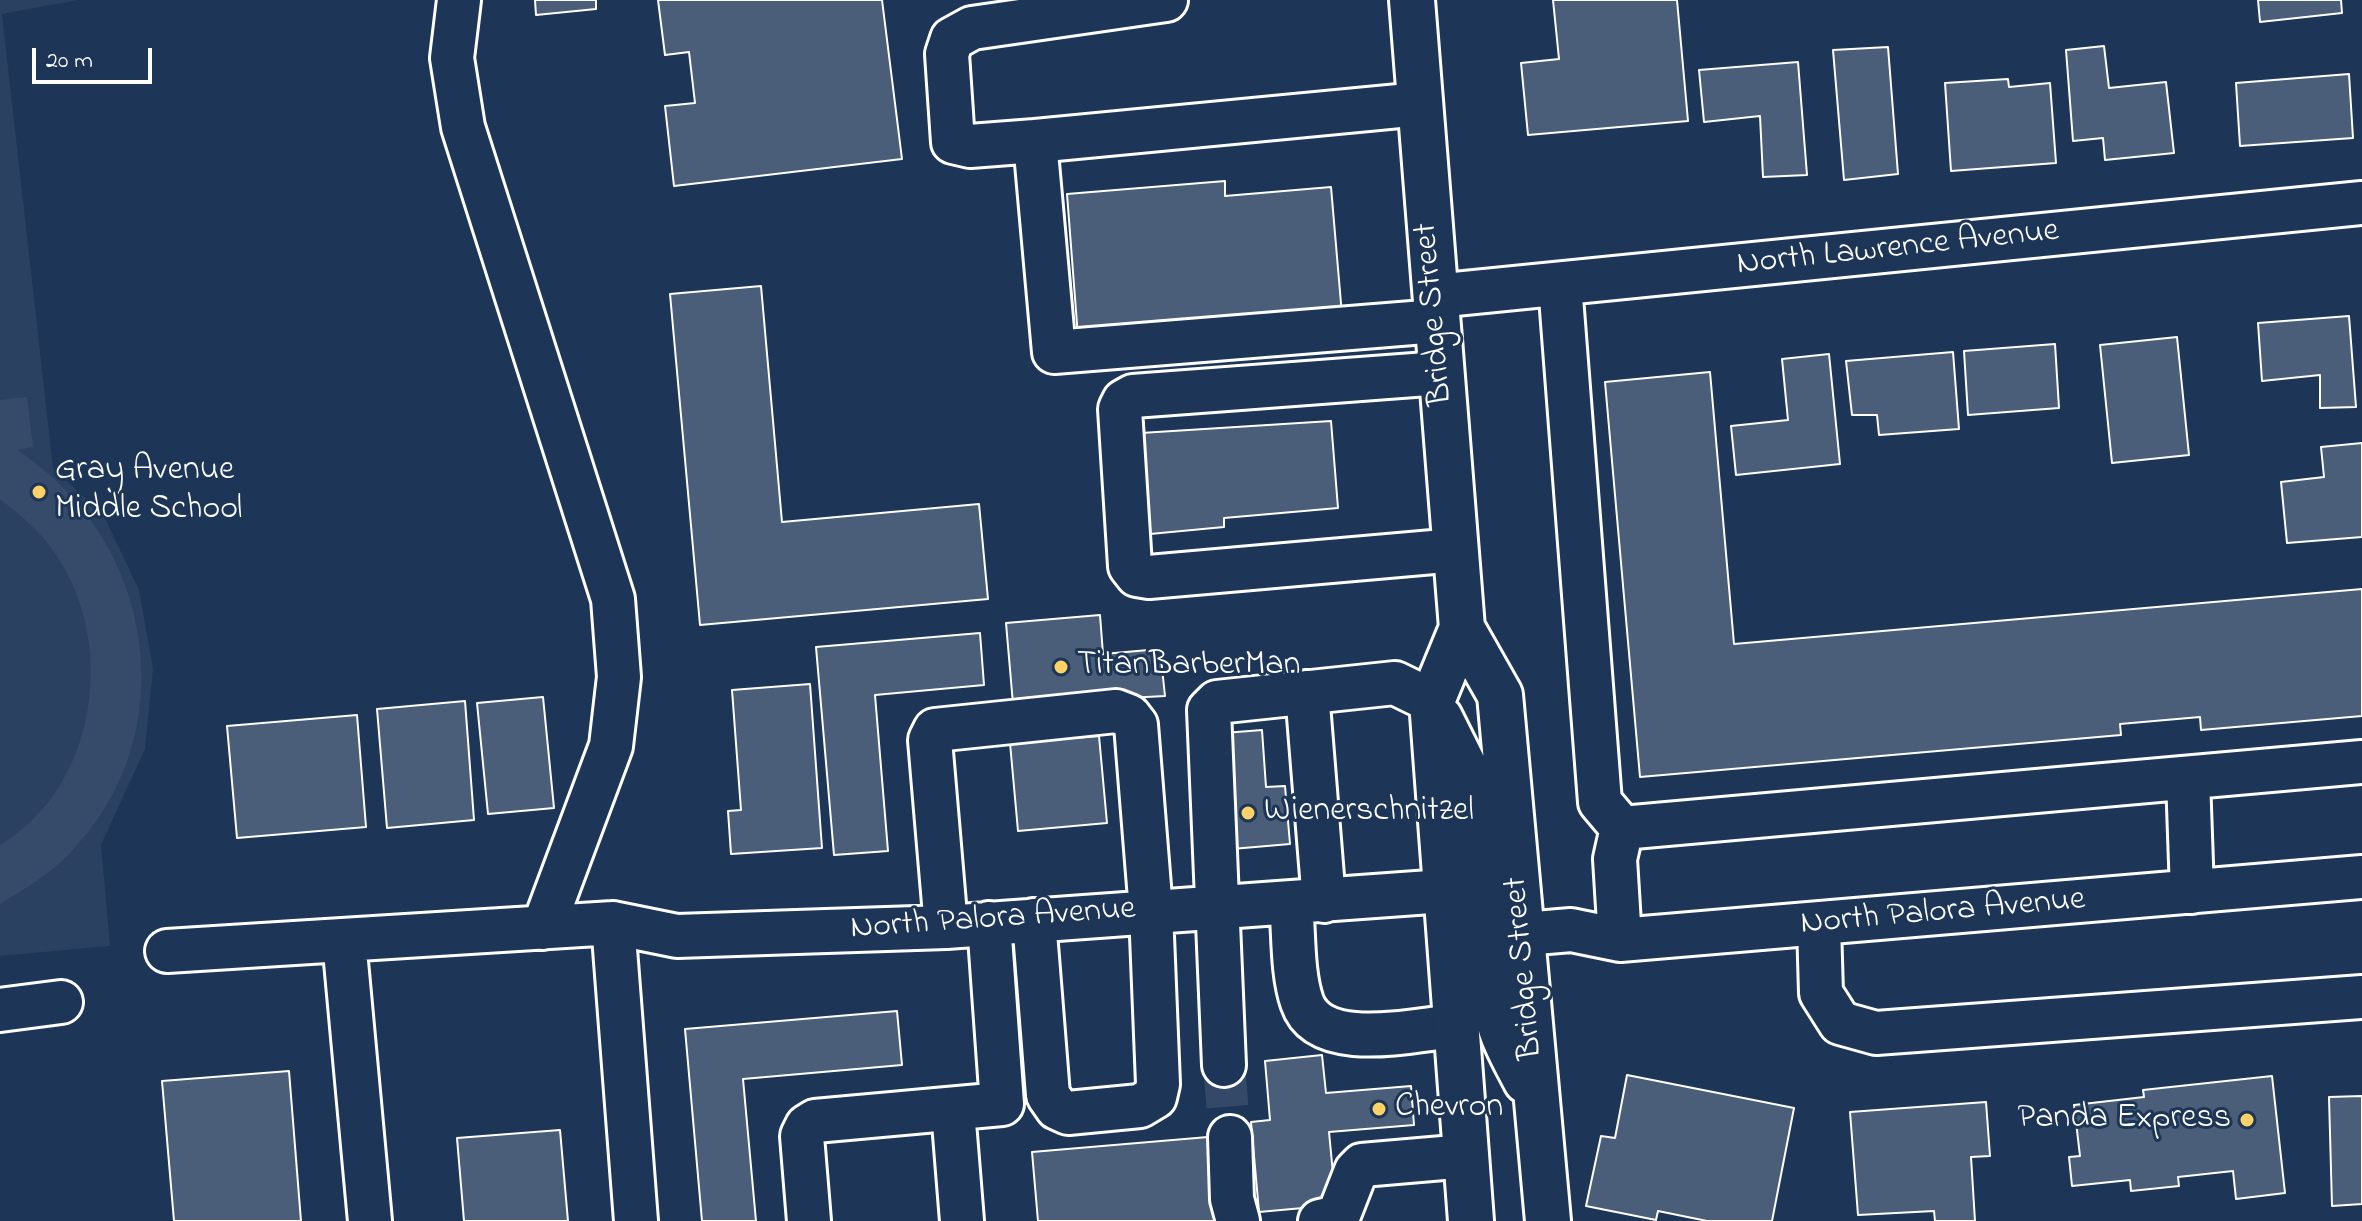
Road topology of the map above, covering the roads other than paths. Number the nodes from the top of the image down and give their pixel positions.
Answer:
1 (459, 0) edge
2 (1166, 0) edge
3 (1412, 0) edge
4 (1103, 4) edge
5 (1420, 104) junction
6 (1035, 141) junction
7 (2362, 203) edge
8 (1560, 284) junction
9 (1436, 308) junction
10 (1441, 373) junction
11 (1456, 550) junction
12 (1462, 628) junction
13 (1307, 692) junction
14 (1432, 701) junction
15 (2362, 762) edge
16 (2188, 778) junction
17 (1622, 828) junction
18 (2362, 877) edge
19 (1444, 891) junction
20 (2192, 892) junction
21 (1307, 902) junction
22 (1218, 907) junction
23 (1151, 911) junction
24 (1034, 920) junction
25 (613, 923) junction
26 (989, 923) junction
27 (1819, 925) junction
28 (946, 927) junction
29 (543, 928) junction
30 (1524, 934) junction
31 (344, 940) junction
32 (1620, 940) junction
33 (167, 951) dead end
34 (2362, 997) edge
35 (61, 1002) dead end
36 (0, 1010) edge
37 (1455, 1026) junction
38 (1224, 1065) tunnel mouth
39 (1539, 1109) junction
40 (953, 1110) junction
41 (1230, 1137) tunnel mouth
42 (1466, 1156) junction
43 (370, 1221) edge
44 (636, 1221) edge
45 (809, 1221) edge
46 (962, 1221) edge
47 (1238, 1221) edge
48 (1320, 1221) edge
49 (1471, 1221) edge
50 (1548, 1221) edge

1 - 29 street
2 - 4 street
3 - 5 main road, Bridge Street
4 - 6 street
5 - 6 street
5 - 9 main road, Bridge Street
6 - 9 street, North Lawrence Avenue
7 - 8 street, North Lawrence Avenue
8 - 9 street, North Lawrence Avenue
8 - 17 street
9 - 10 main road, Bridge Street
10 - 11 main road, Bridge Street
10 - 11 street
11 - 12 main road, Bridge Street
12 - 14 main road, Bridge Street
12 - 30 main road, Bridge Street
13 - 14 street
13 - 21 street
13 - 22 street
14 - 19 main road, Bridge Street
14 - 30 main road
15 - 16 street
16 - 17 street
16 - 20 street
17 - 32 street
18 - 20 street, North Palora Avenue
19 - 21 street, North Palora Avenue
19 - 37 main road, Bridge Street
19 - 39 main road
20 - 27 street, North Palora Avenue
21 - 22 street, North Palora Avenue
21 - 37 street
22 - 23 street, North Palora Avenue
22 - 38 street
23 - 24 street, North Palora Avenue
23 - 24 street
23 - 28 street
24 - 26 street, North Palora Avenue
25 - 28 street, North Palora Avenue
25 - 29 street, North Palora Avenue
25 - 44 street
26 - 28 street, North Palora Avenue
26 - 40 street
27 - 32 street, North Palora Avenue
27 - 34 street
29 - 31 street, North Palora Avenue
30 - 32 street, North Palora Avenue
30 - 39 main road, Bridge Street
31 - 33 street, North Palora Avenue
31 - 43 street
35 - 36 street
37 - 42 main road, Bridge Street
39 - 50 main road, Bridge Street
40 - 45 street
40 - 46 street
41 - 47 street
42 - 48 street
42 - 49 main road, Bridge Street

